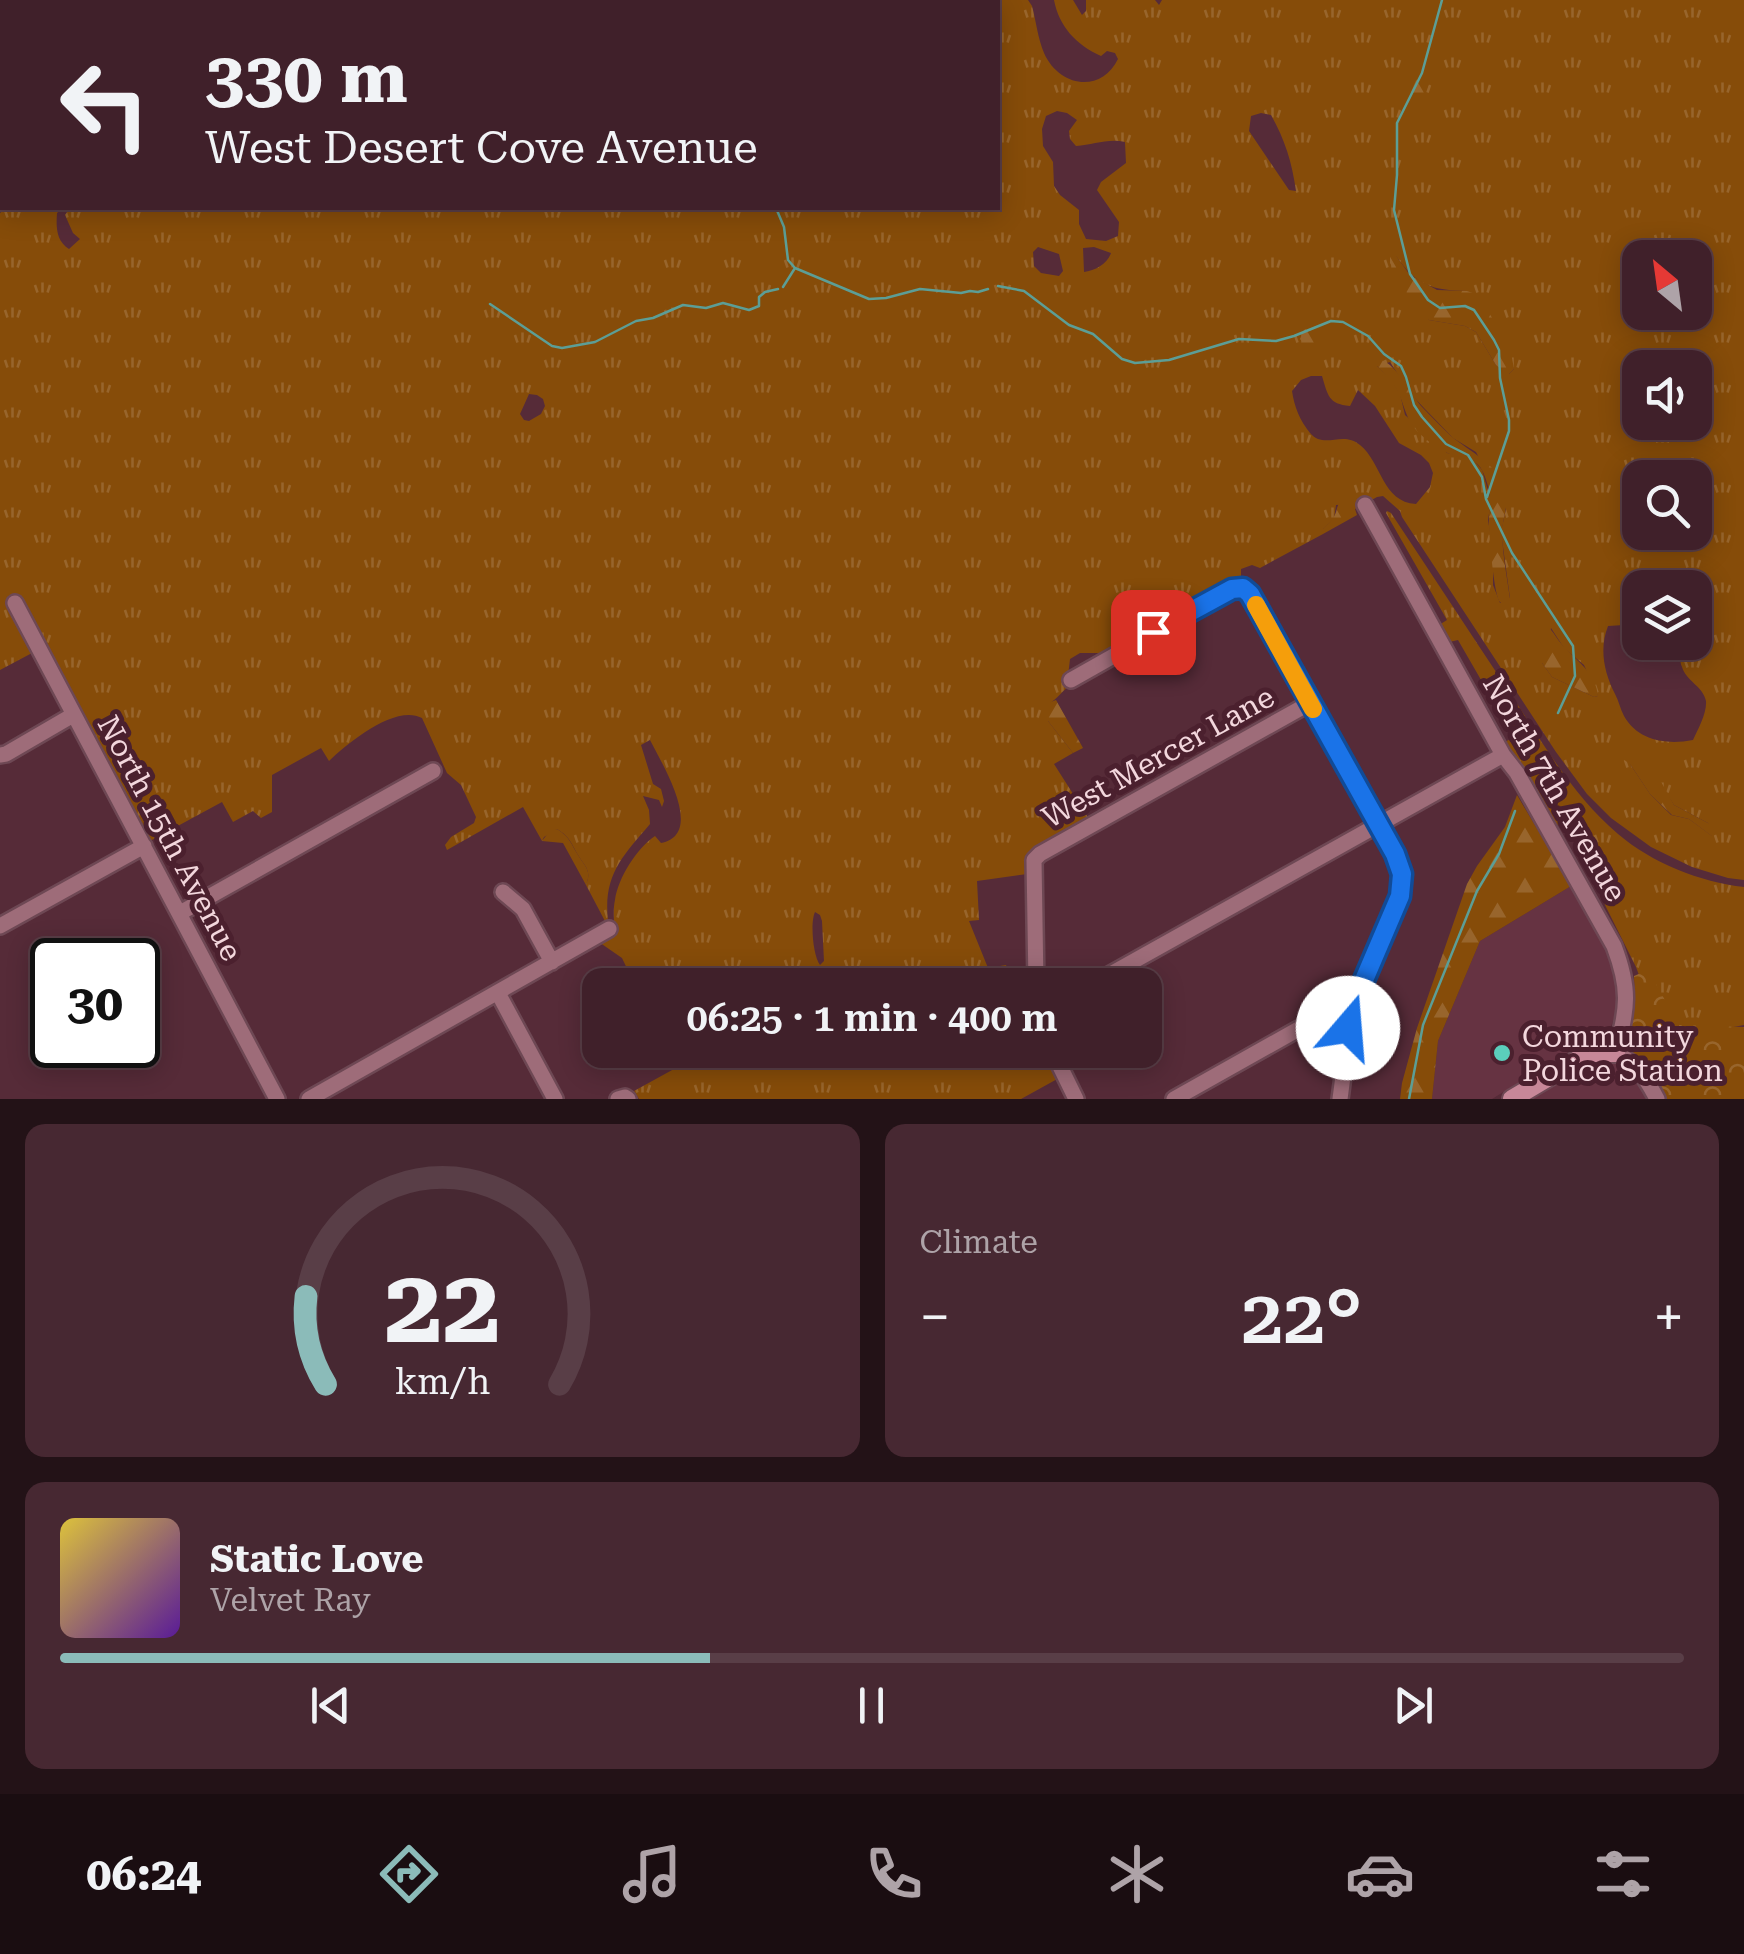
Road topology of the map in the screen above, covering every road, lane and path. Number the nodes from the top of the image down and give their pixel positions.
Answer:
1 (1365, 505) dead end
2 (14, 603) dead end
3 (1071, 680) dead end
4 (1310, 703) junction
5 (73, 715) junction
6 (1504, 755) junction
7 (0, 756) edge
8 (433, 771) dead end
9 (1377, 825) junction
10 (144, 846) junction
11 (503, 892) dead end
12 (180, 913) junction
13 (0, 926) edge
14 (610, 929) dead end
15 (552, 962) junction
16 (1036, 968) edge
17 (1121, 968) edge
18 (498, 993) junction
19 (1352, 1008) junction
20 (1616, 1052) junction
21 (1061, 1068) edge
22 (278, 1099) edge
23 (309, 1099) edge
24 (555, 1099) edge
25 (1076, 1099) edge
26 (1174, 1099) edge
27 (1340, 1099) edge
28 (1512, 1099) edge
29 (1657, 1099) edge

1 - 6 street, North 7th Avenue
2 - 5 street, North 15th Avenue
3 - 4 street
4 - 9 street
4 - 16 street, West Mercer Lane
5 - 7 street
5 - 10 street, North 15th Avenue
6 - 9 street
6 - 20 street, North 7th Avenue
8 - 12 street
9 - 17 street
9 - 19 street
10 - 12 street, North 15th Avenue
10 - 13 street
11 - 15 street
12 - 22 street, North 15th Avenue
14 - 15 street
15 - 18 street
18 - 23 street
18 - 24 street
19 - 26 street
19 - 27 street
20 - 28 main road
20 - 29 street
21 - 25 street

